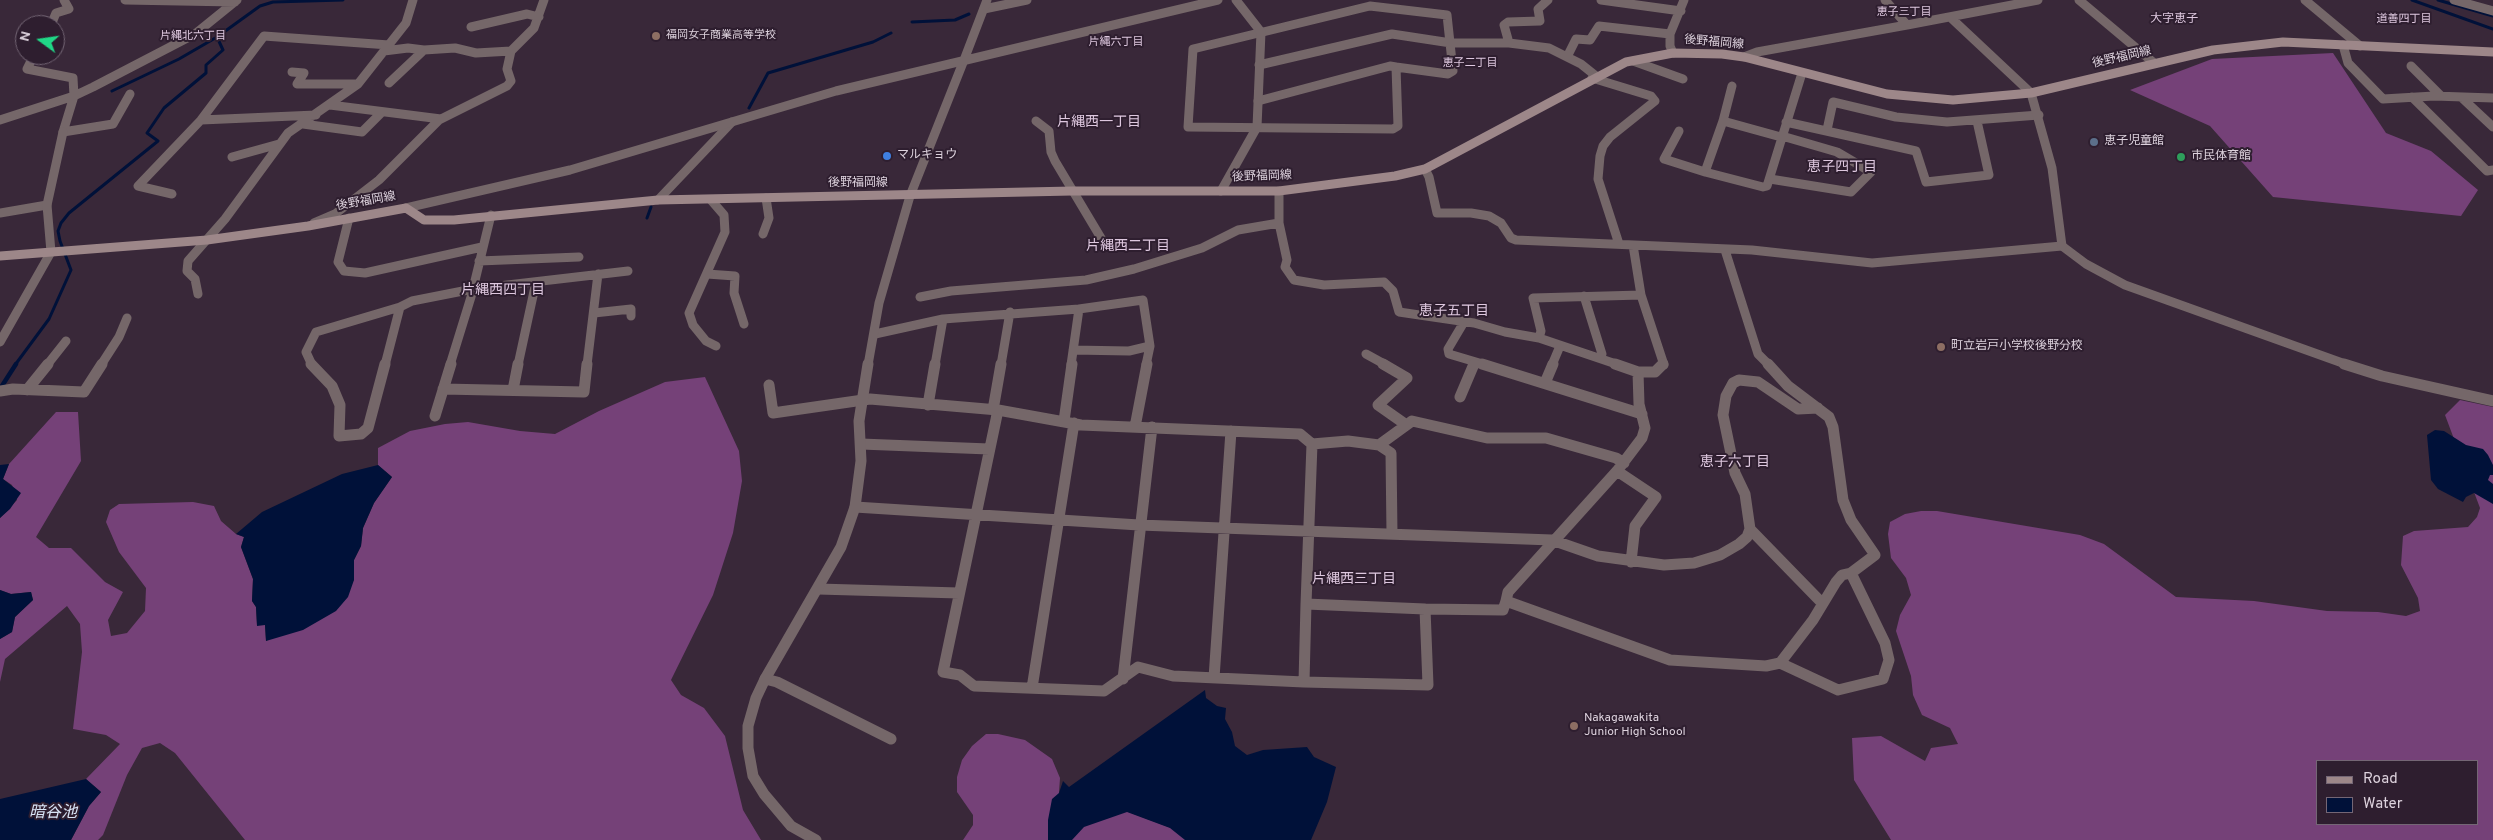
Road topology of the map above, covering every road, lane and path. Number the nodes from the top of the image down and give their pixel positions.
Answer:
1 (64, 0) edge
2 (125, 0) edge
3 (198, 0) edge
4 (413, 0) edge
5 (544, 0) edge
6 (987, 0) edge
7 (1027, 0) edge
8 (1218, 0) edge
9 (1236, 0) edge
10 (1548, 0) edge
11 (1601, 0) edge
12 (1684, 0) edge
13 (1884, 0) edge
14 (2038, 0) edge
15 (2079, 0) edge
16 (2305, 0) edge
17 (2454, 0) edge
18 (236, 1) edge
19 (984, 8) junction
20 (1680, 11) junction
21 (2493, 11) edge
22 (55, 15) edge
23 (539, 17) junction
24 (1950, 17) junction
25 (1907, 25) junction
26 (471, 27) dead end
27 (1261, 32) junction
28 (1670, 34) junction
29 (1451, 43) junction
30 (1509, 43) junction
31 (2343, 45) junction
32 (2360, 46) junction
33 (387, 48) junction
34 (424, 50) junction
35 (511, 51) junction
36 (2493, 52) edge
37 (1673, 53) junction
38 (1567, 57) junction
39 (1744, 58) junction
40 (964, 60) junction
41 (1633, 60) junction
42 (2154, 63) junction
43 (29, 65) edge
44 (1259, 65) junction
45 (2411, 66) dead end
46 (1396, 67) junction
47 (292, 72) dead end
48 (1802, 73) junction
49 (1594, 77) junction
50 (1683, 79) dead end
51 (390, 83) dead end
52 (358, 84) junction
53 (1732, 86) dead end
54 (2031, 93) junction
55 (130, 94) dead end
56 (74, 96) junction
57 (2441, 96) junction
58 (2412, 97) junction
59 (2461, 97) junction
60 (2493, 98) edge
61 (1258, 101) junction
62 (330, 105) junction
63 (382, 112) junction
64 (316, 115) junction
65 (2039, 116) junction
66 (0, 120) edge
67 (201, 120) junction
68 (441, 120) junction
69 (1036, 120) dead end
70 (1723, 121) junction
71 (1977, 121) junction
72 (732, 122) junction
73 (1786, 122) junction
74 (303, 124) junction
75 (1257, 127) junction
76 (2493, 127) edge
77 (1827, 130) junction
78 (1679, 131) dead end
79 (63, 132) junction
80 (1782, 136) junction
81 (280, 144) junction
82 (232, 157) dead end
83 (1425, 169) junction
84 (2493, 170) edge
85 (1705, 172) junction
86 (1770, 179) junction
87 (1072, 191) junction
88 (1221, 191) junction
89 (1279, 192) junction
90 (172, 194) dead end
91 (910, 196) junction
92 (766, 198) junction
93 (658, 200) junction
94 (711, 200) junction
95 (47, 205) junction
96 (406, 208) junction
97 (0, 213) edge
98 (491, 216) junction
99 (349, 218) junction
100 (1280, 223) junction
101 (308, 226) junction
102 (763, 234) dead end
103 (1101, 238) dead end
104 (206, 240) junction
105 (1619, 244) junction
106 (1633, 245) junction
107 (2062, 246) junction
108 (482, 247) junction
109 (1725, 250) junction
110 (51, 252) junction
111 (0, 256) edge
112 (579, 257) dead end
113 (479, 262) junction
114 (628, 271) dead end
115 (598, 274) junction
116 (707, 274) junction
117 (536, 282) junction
118 (473, 289) junction
119 (198, 294) dead end
120 (1641, 295) junction
121 (1584, 296) junction
122 (920, 297) dead end
123 (400, 307) junction
124 (631, 309) dead end
125 (1079, 309) junction
126 (594, 312) junction
127 (1010, 312) junction
128 (127, 318) dead end
129 (943, 319) junction
130 (1464, 322) junction
131 (744, 324) dead end
132 (875, 334) junction
133 (1539, 338) junction
134 (66, 341) dead end
135 (0, 342) edge
136 (716, 346) dead end
137 (1150, 346) junction
138 (1560, 346) junction
139 (1074, 350) junction
140 (1366, 354) dead end
141 (1600, 358) junction
142 (1475, 362) junction
143 (1638, 372) junction
144 (1545, 383) junction
145 (769, 385) dead end
146 (443, 389) junction
147 (26, 390) junction
148 (513, 390) junction
149 (0, 391) edge
150 (1460, 397) dead end
151 (862, 399) junction
152 (2493, 401) edge
153 (928, 405) junction
154 (1818, 408) junction
155 (995, 410) junction
156 (1642, 414) junction
157 (435, 416) dead end
158 (1069, 422) junction
159 (1405, 424) junction
160 (1135, 427) junction
161 (1152, 427) junction
162 (1231, 431) junction
163 (860, 444) junction
164 (1312, 444) junction
165 (1380, 445) junction
166 (989, 449) junction
167 (1621, 467) junction
168 (854, 507) junction
169 (975, 514) junction
170 (1058, 519) junction
171 (1139, 525) junction
172 (1225, 529) junction
173 (1750, 529) junction
174 (1308, 531) junction
175 (1392, 534) junction
176 (1552, 540) junction
177 (1631, 562) junction
178 (1851, 572) junction
179 (818, 589) junction
180 (958, 593) junction
181 (1506, 601) junction
182 (1822, 603) junction
183 (1306, 604) junction
184 (1425, 609) junction
185 (1780, 663) junction
186 (1214, 678) junction
187 (765, 679) junction
188 (1123, 679) junction
189 (1304, 682) junction
190 (1032, 688) junction
191 (891, 739) dead end
192 (816, 840) edge

1 - 22 street
2 - 3 street
3 - 18 street
4 - 33 street
5 - 23 street
6 - 19 street
7 - 19 street
8 - 40 street
9 - 27 street
10 - 30 street
11 - 20 street
12 - 20 street
13 - 25 street
14 - 24 street
15 - 42 street
16 - 32 street
17 - 21 street
18 - 56 street
19 - 40 street
20 - 28 street
23 - 26 street
23 - 35 street
24 - 25 street
24 - 54 street
25 - 39 street
27 - 29 street
27 - 44 street
27 - 75 street
28 - 37 street
28 - 38 street
29 - 30 street
29 - 44 street
29 - 46 street
30 - 38 street
31 - 32 main road, 後野福岡線
31 - 42 main road, 後野福岡線
31 - 58 street
32 - 36 main road, 後野福岡線
33 - 34 street
33 - 52 street
33 - 67 street
34 - 35 street
34 - 51 street
35 - 68 street
37 - 39 main road, 後野福岡線
37 - 41 main road, 後野福岡線
38 - 49 street
39 - 48 main road, 後野福岡線
40 - 72 street
40 - 91 street
41 - 49 main road, 後野福岡線
41 - 50 street
42 - 54 main road, 後野福岡線
43 - 56 street
44 - 61 street
45 - 57 street
46 - 61 street
46 - 75 street
47 - 52 street
48 - 54 main road, 後野福岡線
48 - 73 street
49 - 83 main road, 後野福岡線
49 - 105 street
52 - 62 street
53 - 70 street
54 - 65 street
55 - 79 street
56 - 66 street
56 - 79 street
57 - 58 street
57 - 59 street
58 - 84 street
59 - 60 street
59 - 76 street
61 - 75 street
62 - 63 street
62 - 64 street
63 - 68 street
63 - 74 street
64 - 67 street
64 - 74 street
65 - 71 street
65 - 107 street
67 - 90 street
68 - 101 street
69 - 87 street
70 - 80 street
70 - 85 street
71 - 77 street
71 - 77 street
72 - 93 street
72 - 96 street
73 - 77 street
73 - 80 street
74 - 81 street
75 - 88 street
78 - 85 street
79 - 95 street
80 - 86 street
80 - 86 street
81 - 82 street
81 - 104 street
83 - 89 main road, 後野福岡線
83 - 105 street
85 - 86 street
87 - 88 main road, 後野福岡線
87 - 91 main road, 後野福岡線
87 - 103 street
88 - 89 main road, 後野福岡線
89 - 100 street
91 - 92 main road, 後野福岡線
91 - 132 street
92 - 94 main road, 後野福岡線
92 - 102 street
93 - 94 main road, 後野福岡線
93 - 98 main road, 後野福岡線
94 - 116 street
95 - 97 street
95 - 110 street
96 - 98 main road, 後野福岡線
96 - 99 main road, 後野福岡線
98 - 108 street
99 - 101 main road, 後野福岡線
99 - 108 street
100 - 122 street
100 - 130 street
101 - 104 main road, 後野福岡線
104 - 110 main road, 後野福岡線
104 - 119 street
105 - 106 street
106 - 109 street
106 - 120 street
107 - 109 street
107 - 152 street
108 - 113 street
109 - 154 street
110 - 111 main road, 後野福岡線
110 - 135 street
112 - 113 street
113 - 118 street
114 - 115 street
115 - 117 street
115 - 126 street
116 - 131 street
116 - 136 street
117 - 118 street
117 - 148 street
118 - 123 street
118 - 146 street
120 - 121 street
120 - 143 street
121 - 133 street
121 - 141 street
123 - 123 street
124 - 126 street
125 - 127 street
125 - 137 street
125 - 139 street
126 - 148 street
127 - 129 street
127 - 155 street
128 - 147 street
129 - 132 street
129 - 153 street
130 - 133 street
130 - 142 street
132 - 151 street
133 - 138 street
134 - 147 street
137 - 139 street
137 - 160 street
138 - 141 street
138 - 144 street
139 - 158 street
140 - 159 street
141 - 143 street
142 - 144 street
142 - 150 street
143 - 156 street
144 - 156 street
145 - 151 street
146 - 148 street
146 - 157 street
147 - 149 street
151 - 153 street
151 - 163 street
153 - 155 street
154 - 173 street
154 - 178 street
155 - 158 street
155 - 166 street
156 - 167 street
158 - 160 street
158 - 170 street
159 - 165 street
159 - 167 street
160 - 161 street
161 - 162 street
161 - 171 street
162 - 164 street
162 - 172 street
163 - 166 street
163 - 168 street
164 - 165 street
164 - 174 street
165 - 175 street
166 - 169 street
167 - 176 street
167 - 177 street
168 - 169 street
168 - 179 street
169 - 170 street
169 - 180 street
170 - 171 street
170 - 190 street
171 - 172 street
171 - 188 street
172 - 174 street
172 - 186 street
173 - 177 street
173 - 182 street
174 - 175 street
174 - 183 street
175 - 176 street
176 - 177 street
176 - 181 street
178 - 182 street
178 - 185 street
179 - 180 street
179 - 187 street
180 - 190 street
181 - 184 street
181 - 185 street
182 - 185 street
183 - 184 street
183 - 189 street
184 - 189 street
186 - 188 street
186 - 189 street
187 - 191 street
187 - 192 street
188 - 190 street

